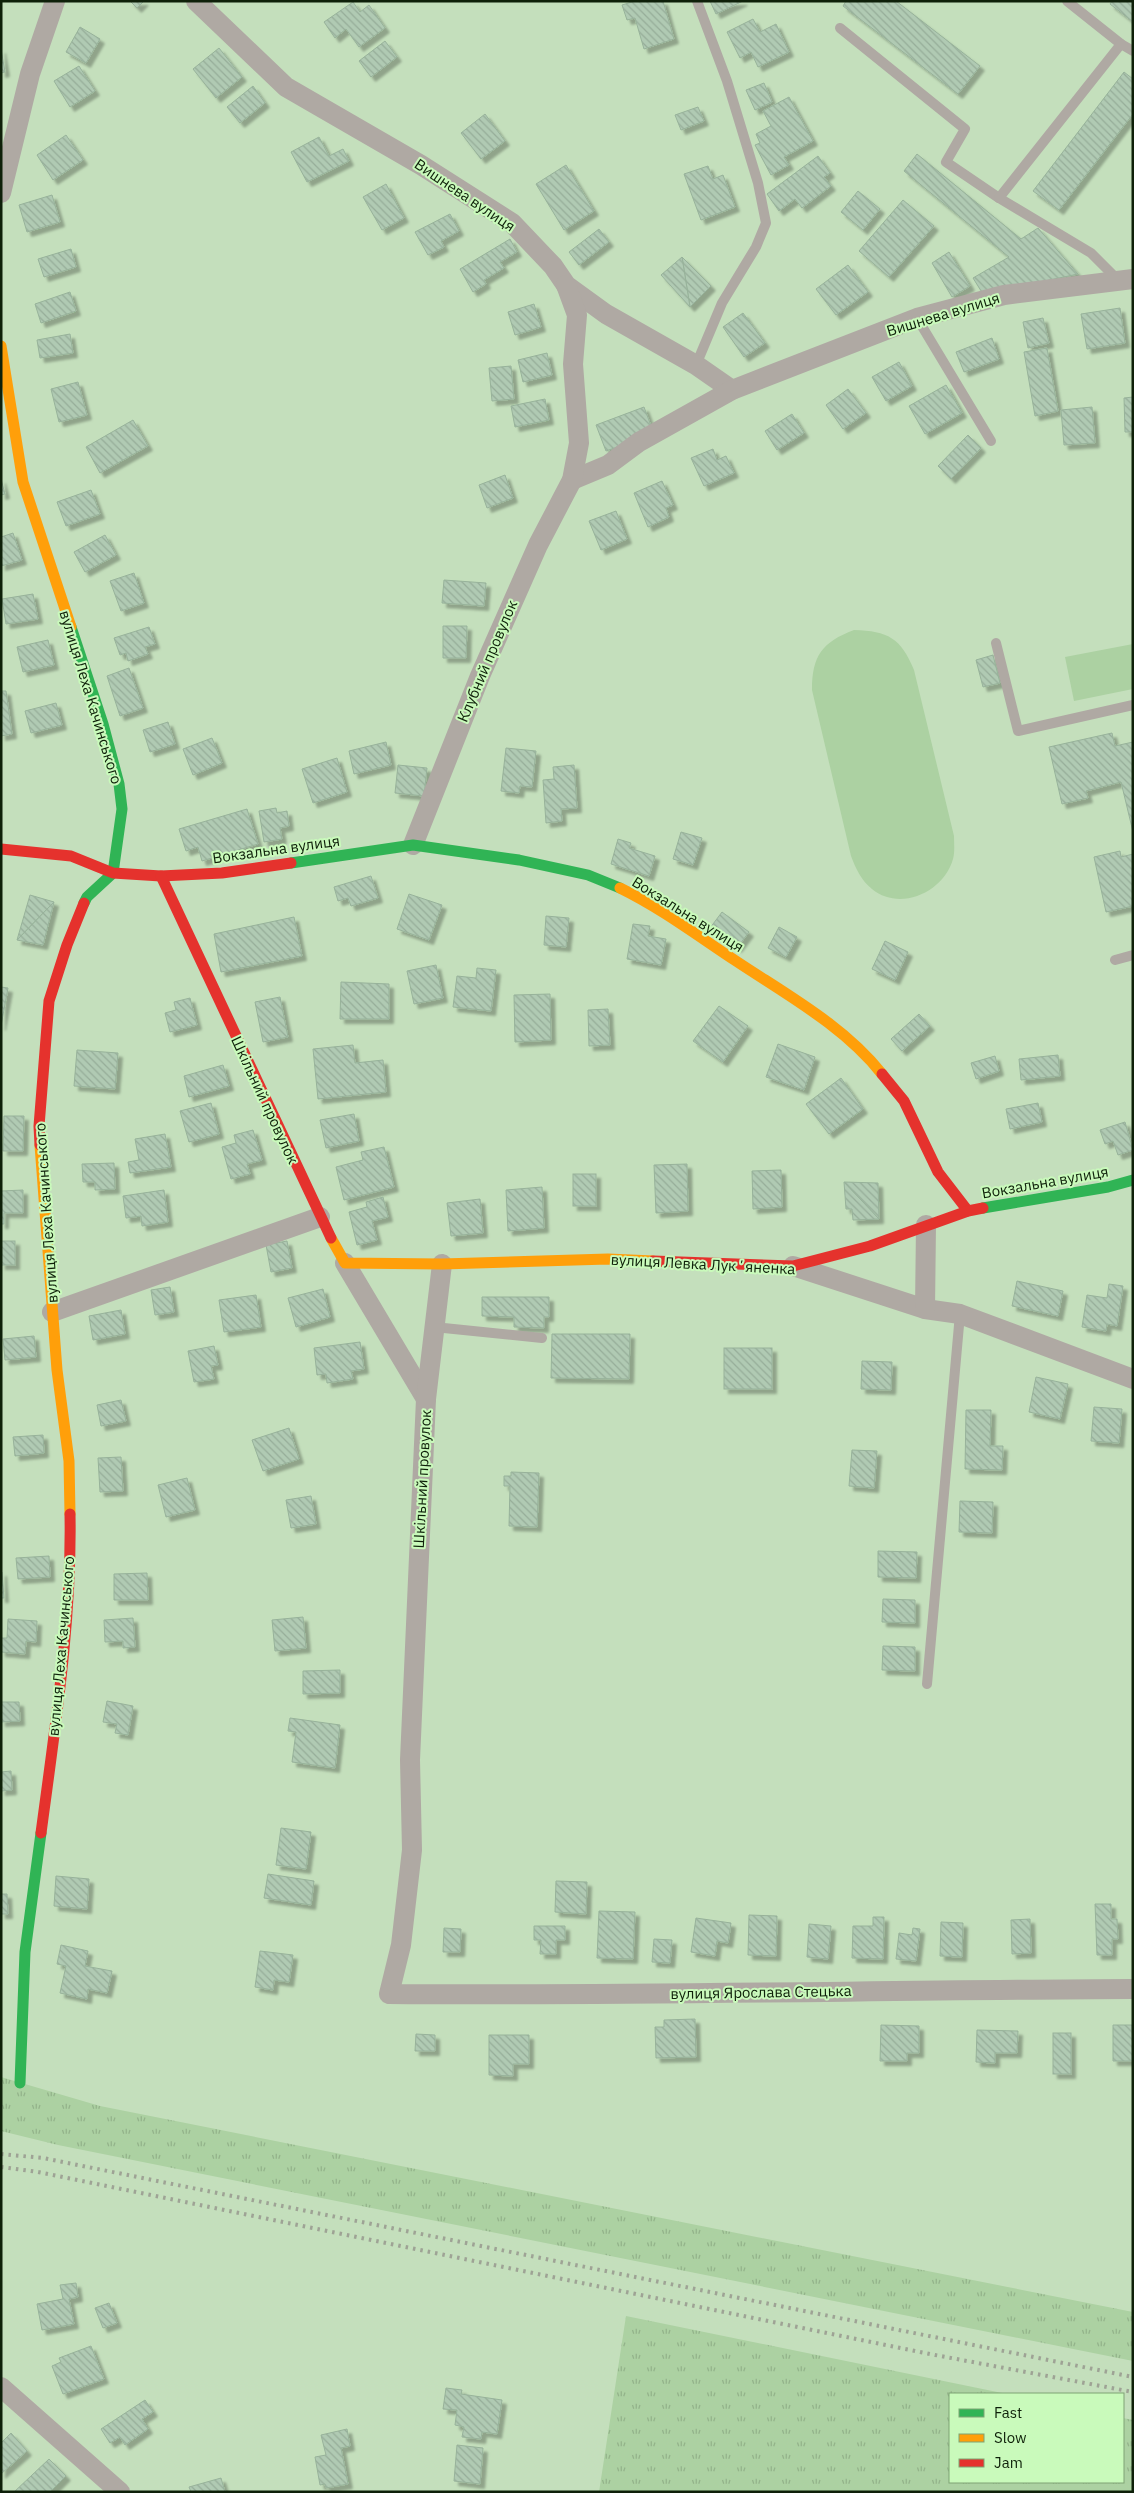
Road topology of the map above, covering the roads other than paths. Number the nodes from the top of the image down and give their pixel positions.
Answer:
1 (55, 1) edge
2 (196, 1) edge
3 (697, 1) edge
4 (1067, 1) edge
5 (840, 28) dead end
6 (1121, 44) junction
7 (1133, 51) edge
8 (1, 193) edge
9 (999, 198) junction
10 (1126, 280) edge
11 (566, 285) junction
12 (916, 318) junction
13 (1, 346) edge
14 (696, 365) junction
15 (732, 390) junction
16 (991, 441) dead end
17 (572, 480) junction
18 (996, 643) dead end
19 (1133, 706) edge
20 (413, 845) junction
21 (1, 849) edge
22 (113, 874) junction
23 (160, 876) junction
24 (1133, 955) edge
25 (1115, 960) dead end
26 (1133, 1180) edge
27 (968, 1211) junction
28 (320, 1217) junction
29 (926, 1225) junction
30 (345, 1262) junction
31 (442, 1264) junction
32 (794, 1266) junction
33 (925, 1309) junction
34 (52, 1312) junction
35 (960, 1314) junction
36 (434, 1327) junction
37 (542, 1338) dead end
38 (1133, 1380) edge
39 (426, 1399) junction
40 (927, 1684) dead end
41 (1133, 1989) edge
42 (389, 1994) joint
43 (20, 2083) dead end
44 (1, 2387) edge
45 (120, 2492) edge

1 - 8 street
2 - 11 street, Вишнева вулиця
3 - 14 lane
4 - 6 lane
5 - 9 lane
6 - 7 lane
6 - 9 lane
9 - 10 lane
10 - 12 street, Вишнева вулиця
11 - 14 street, Вишнева вулиця
11 - 17 street, Клубний провулок
12 - 15 street, Вишнева вулиця
12 - 16 lane
13 - 22 street, вулиця Леха Качинського
14 - 15 street, Вишнева вулиця
15 - 17 street, Вишнева вулиця
17 - 20 street, Клубний провулок
18 - 19 lane
20 - 23 street, Вокзальна вулиця
20 - 27 street, Вокзальна вулиця
21 - 22 street, Вокзальна вулиця
22 - 23 street, Вокзальна вулиця
22 - 34 street, вулиця Леха Качинського
23 - 28 street, Шкільний провулок
24 - 25 lane
26 - 27 street, Вокзальна вулиця
27 - 29 street
28 - 30 street, Шкільний провулок
28 - 34 street
29 - 32 street
29 - 33 street
30 - 31 street, вулиця Левка Лукʼяненка
30 - 39 street, Шкільний провулок
31 - 32 street, вулиця Левка Лукʼяненка
31 - 36 street
32 - 33 street, вулиця Левка Лукʼяненка
33 - 35 street, вулиця Левка Лукʼяненка
34 - 43 street, вулиця Леха Качинського
35 - 38 street, вулиця Левка Лукʼяненка
35 - 40 lane
36 - 37 lane
36 - 39 street
39 - 42 street, Шкільний провулок
41 - 42 street, вулиця Ярослава Стецька
44 - 45 street

